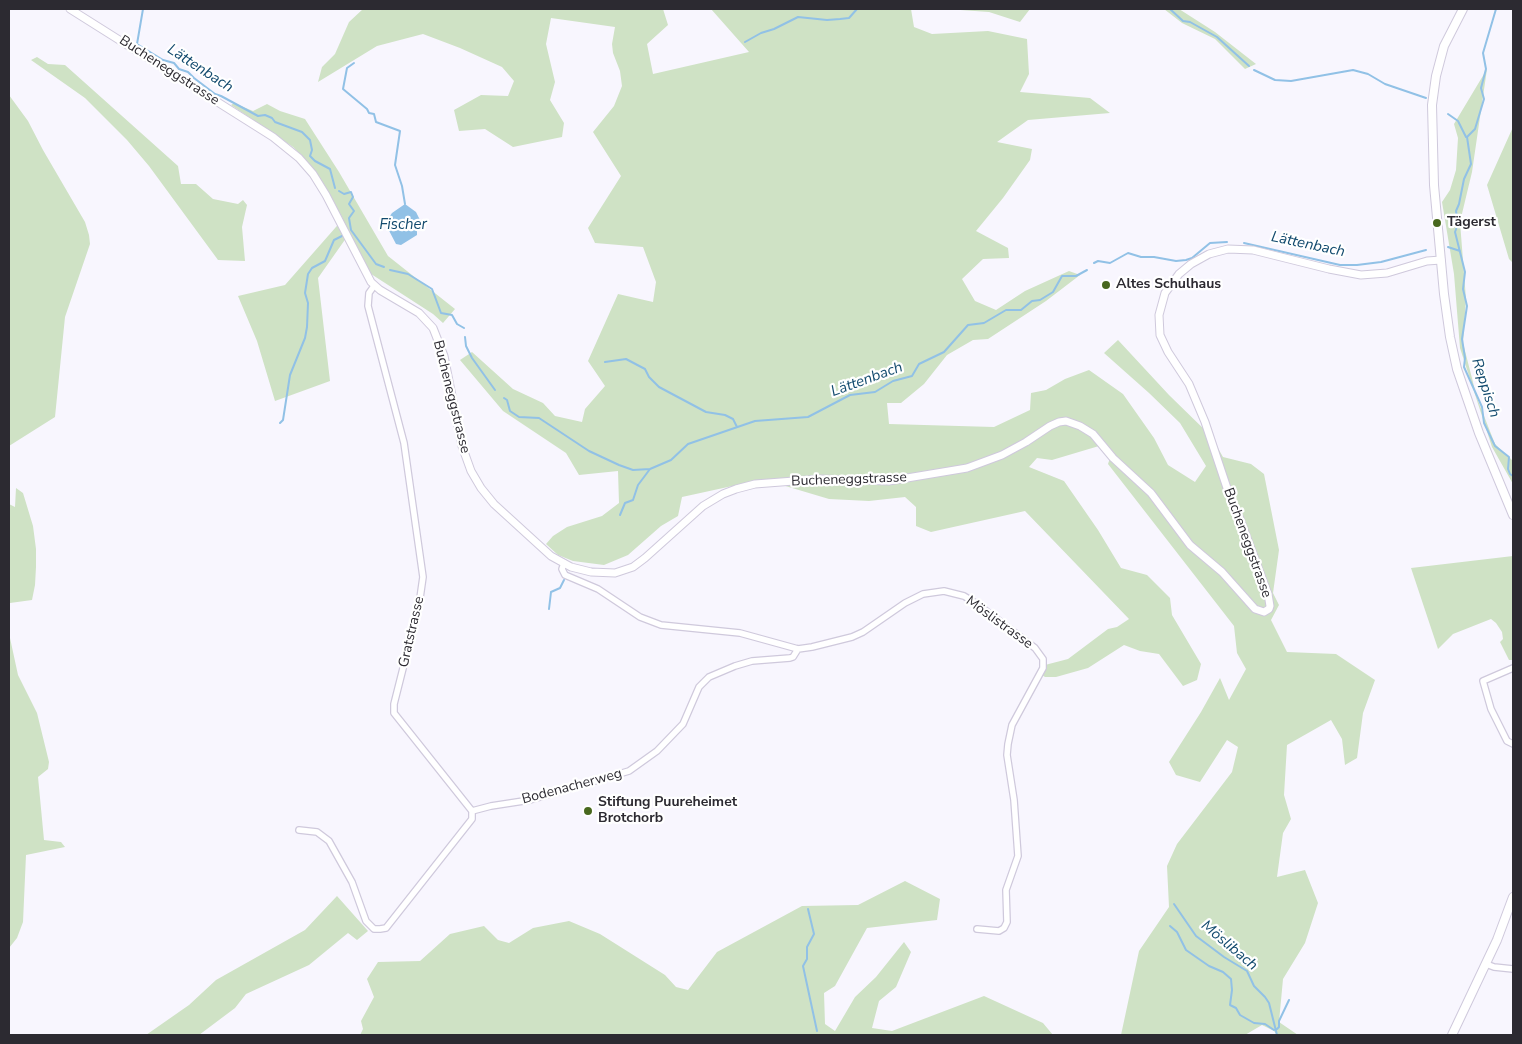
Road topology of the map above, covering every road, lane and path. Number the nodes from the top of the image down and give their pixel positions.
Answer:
1 (70, 9) edge
2 (1463, 9) edge
3 (1441, 260) junction
4 (374, 286) junction
5 (1513, 515) edge
6 (564, 563) junction
7 (798, 648) junction
8 (1513, 668) edge
9 (1513, 744) edge
10 (472, 811) junction
11 (299, 830) dead end
12 (1513, 897) edge
13 (977, 929) dead end
14 (1486, 964) junction
15 (1513, 969) edge
16 (1452, 1035) edge

1 - 4 street, Bucheneggstrasse
2 - 3 main road
3 - 5 main road
3 - 6 street, Bucheneggstrasse
4 - 6 street, Bucheneggstrasse
4 - 10 street, Gratstrasse
6 - 7 street, Möslistrasse
7 - 10 street, Bodenacherweg
7 - 13 street, Möslistrasse
8 - 9 street
10 - 11 street
12 - 14 main road
14 - 15 street
14 - 16 main road

